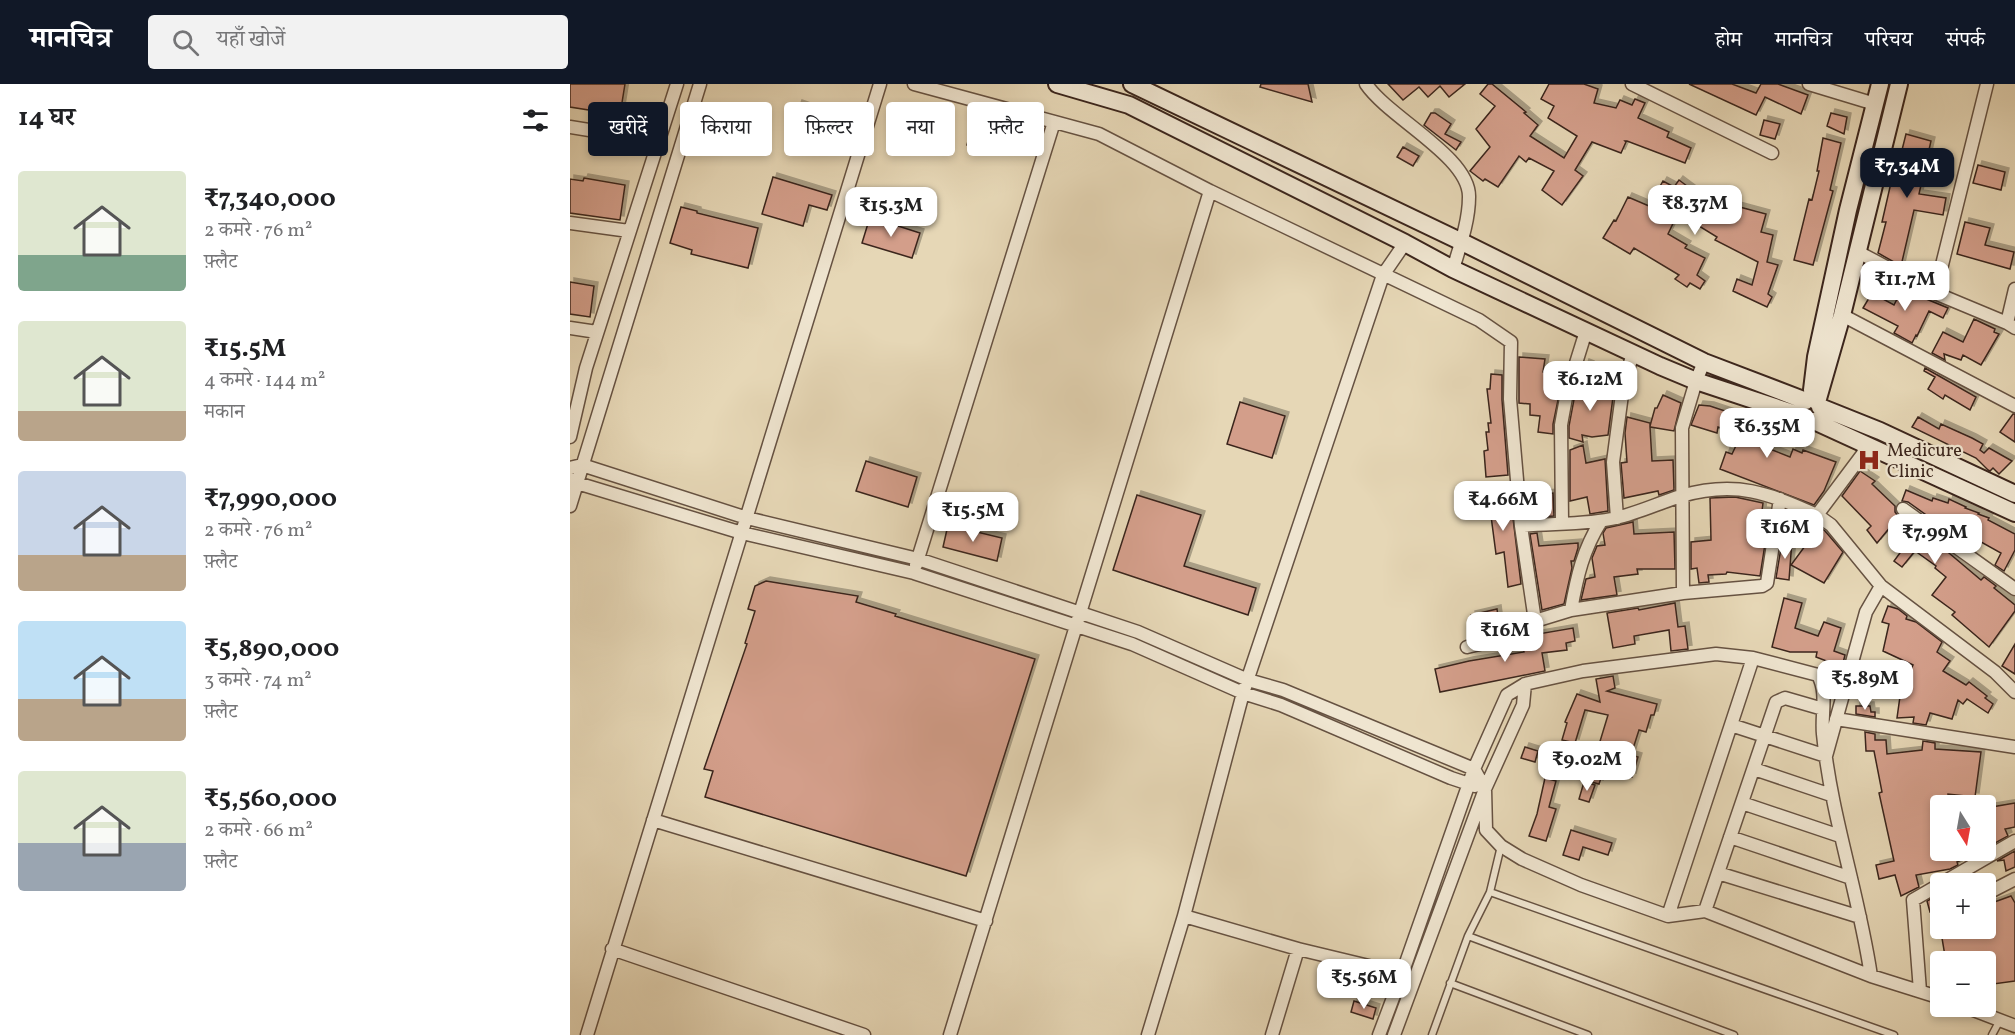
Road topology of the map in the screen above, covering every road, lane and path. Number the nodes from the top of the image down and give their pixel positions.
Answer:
1 (677, 84) edge
2 (700, 84) edge
3 (880, 84) edge
4 (914, 84) edge
5 (1057, 84) edge
6 (1132, 84) edge
7 (1366, 84) edge
8 (1632, 84) edge
9 (1809, 84) edge
10 (1880, 84) edge
11 (1899, 84) edge
12 (1987, 84) edge
13 (1875, 104) junction
14 (668, 110) edge
15 (1054, 122) junction
16 (570, 127) edge
17 (588, 130) edge
18 (1772, 153) dead end
19 (652, 156) edge
20 (1210, 191) junction
21 (570, 223) edge
22 (629, 231) junction
23 (1462, 242) junction
24 (1405, 243) junction
25 (1858, 252) junction
26 (1453, 269) junction
27 (1383, 275) junction
28 (2015, 289) edge
29 (1935, 293) junction
30 (1842, 315) junction
31 (2011, 326) edge
32 (570, 328) edge
33 (1586, 331) junction
34 (597, 332) junction
35 (1633, 353) junction
36 (1704, 362) junction
37 (1696, 381) junction
38 (2015, 406) edge
39 (1811, 408) junction
40 (570, 437) edge
41 (1868, 447) junction
42 (576, 467) edge
43 (574, 481) edge
44 (2015, 494) edge
45 (1683, 495) junction
46 (1780, 499) junction
47 (570, 506) edge
48 (1903, 509) dead end
49 (2015, 513) edge
50 (1817, 515) junction
51 (747, 518) junction
52 (1617, 518) junction
53 (1601, 521) junction
54 (1562, 522) junction
55 (1521, 526) junction
56 (742, 533) junction
57 (918, 559) junction
58 (914, 573) junction
59 (1881, 586) junction
60 (2015, 589) edge
61 (1683, 593) junction
62 (1571, 610) junction
63 (1077, 619) junction
64 (1535, 621) junction
65 (1467, 647) dead end
66 (1753, 658) junction
67 (1248, 680) junction
68 (1525, 684) junction
69 (2015, 692) edge
70 (1243, 693) junction
71 (1823, 709) junction
72 (1836, 719) junction
73 (1731, 725) junction
74 (1766, 735) junction
75 (2015, 747) edge
76 (1826, 756) junction
77 (1474, 769) junction
78 (1754, 769) junction
79 (1468, 784) junction
80 (1485, 789) junction
81 (1831, 795) junction
82 (1742, 803) junction
83 (653, 820) junction
84 (1840, 836) junction
85 (1730, 837) junction
86 (2015, 842) edge
87 (1501, 846) junction
88 (1718, 873) junction
89 (1851, 878) junction
90 (2015, 879) edge
91 (1996, 889) edge
92 (1490, 892) junction
93 (1705, 911) junction
94 (1184, 916) junction
95 (1668, 916) junction
96 (1860, 917) junction
97 (986, 921) junction
98 (1468, 936) junction
99 (612, 949) junction
100 (1298, 949) junction
101 (1402, 974) junction
102 (1871, 976) junction
103 (1450, 983) junction
104 (1920, 991) junction
105 (1930, 994) edge
106 (1992, 1017) edge
107 (2000, 1020) junction
108 (2015, 1026) edge
109 (587, 1035) edge
110 (864, 1035) edge
111 (950, 1035) edge
112 (1149, 1035) edge
113 (1272, 1035) edge
114 (1379, 1035) edge
115 (1394, 1035) edge
116 (1432, 1035) edge
117 (1588, 1035) edge
118 (1734, 1035) edge
119 (1894, 1035) edge
120 (1992, 1035) edge

1 - 14 street
2 - 42 street
3 - 51 street
4 - 15 street
5 - 24 main road
6 - 23 main road
7 - 23 street
8 - 18 street
9 - 13 street
10 - 13 main road
11 - 25 main road
12 - 29 street
13 - 39 main road
15 - 20 street
15 - 57 street
16 - 17 street
19 - 22 street
20 - 27 street
20 - 63 street
21 - 22 street
22 - 34 street
23 - 26 street
23 - 36 main road
24 - 26 main road
24 - 27 street
25 - 29 street
25 - 30 main road
26 - 33 main road
27 - 55 street
27 - 67 street
28 - 31 street
29 - 31 street
30 - 38 street
30 - 39 main road
32 - 34 street
33 - 35 main road
33 - 54 street
34 - 40 street
35 - 37 main road
35 - 52 street
36 - 37 street
36 - 39 main road
37 - 39 main road
37 - 45 street
39 - 41 main road
39 - 44 main road
41 - 49 main road
41 - 50 street
42 - 43 street
42 - 51 street
43 - 47 street
43 - 56 street
45 - 46 street
45 - 52 street
45 - 61 street
46 - 50 street
46 - 61 street
48 - 60 street
50 - 59 street
51 - 56 street
51 - 57 street
52 - 53 street
53 - 54 street
53 - 62 street
54 - 55 street
55 - 64 street
56 - 58 street
56 - 83 street
57 - 58 street
57 - 63 street
58 - 63 street
59 - 69 street
59 - 72 street
61 - 62 street
62 - 64 street
63 - 67 street
63 - 70 street
63 - 97 street
64 - 65 street
66 - 68 street
66 - 71 street
66 - 73 street
67 - 70 street
67 - 77 street
68 - 77 street
68 - 80 street
70 - 79 street
70 - 94 street
71 - 74 street
71 - 76 street
72 - 75 street
72 - 76 street
73 - 74 street
73 - 95 street
74 - 76 street
74 - 78 street
76 - 81 street
77 - 79 street
77 - 80 street
78 - 81 street
78 - 82 street
79 - 80 street
79 - 101 street
80 - 87 street
80 - 115 street
81 - 84 street
82 - 84 street
82 - 85 street
83 - 97 street
83 - 99 street
84 - 89 street
85 - 88 street
85 - 89 street
86 - 104 street
87 - 92 lane
87 - 95 street
88 - 93 street
88 - 96 street
89 - 96 street
90 - 91 street
92 - 98 lane
92 - 119 lane
93 - 95 street
93 - 102 street
94 - 100 street
94 - 112 street
96 - 102 street
97 - 111 street
98 - 103 lane
98 - 118 lane
99 - 109 street
99 - 110 street
100 - 101 street
100 - 113 street
101 - 114 street
102 - 104 street
103 - 116 lane
103 - 117 lane
104 - 105 street
106 - 107 street
107 - 108 street
107 - 120 lane

